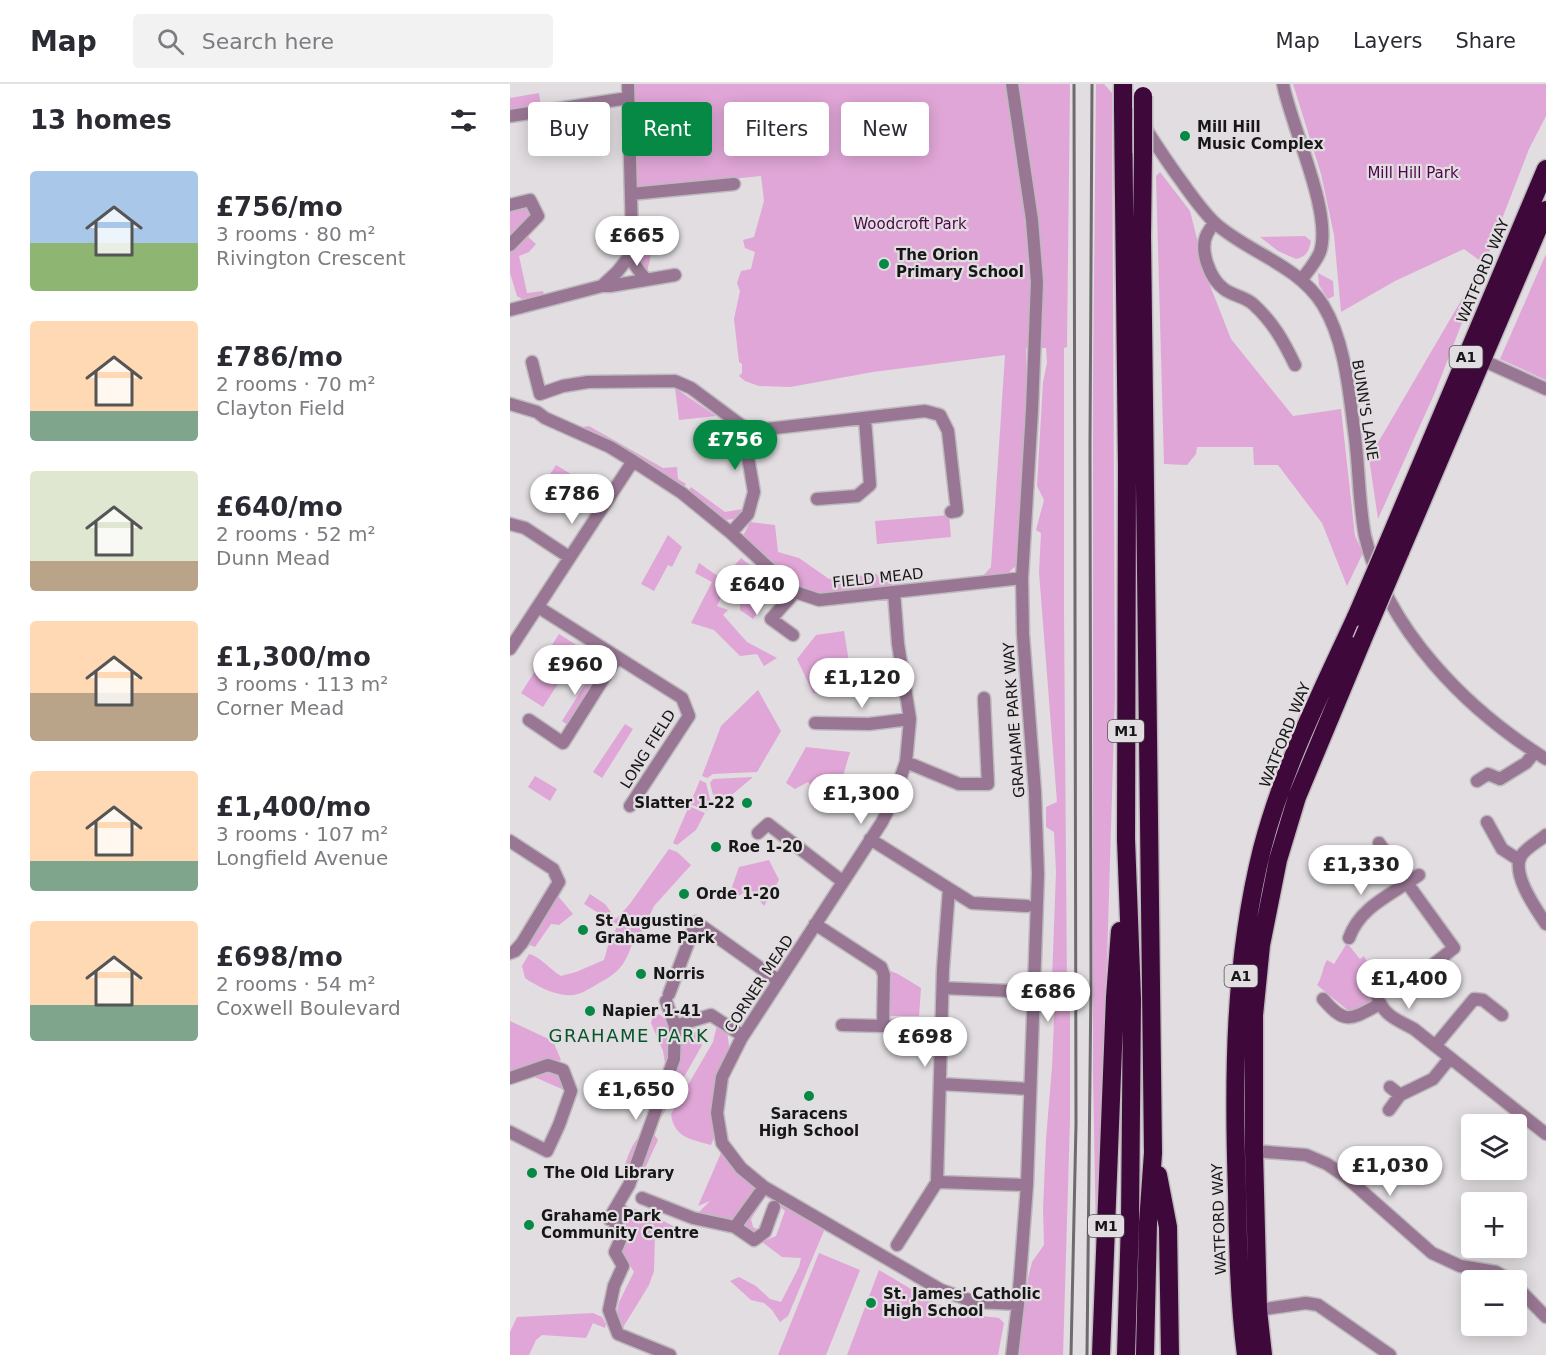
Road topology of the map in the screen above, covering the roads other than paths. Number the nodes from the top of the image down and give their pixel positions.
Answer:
1 (628, 84) edge
2 (1012, 84) edge
3 (1117, 84) edge
4 (1123, 84) edge
5 (1143, 84) edge
6 (1283, 84) edge
7 (628, 98) junction
8 (510, 116) edge
9 (1546, 169) edge
10 (734, 184) dead end
11 (631, 194) junction
12 (510, 204) edge
13 (1546, 210) edge
14 (1215, 223) junction
15 (510, 245) edge
16 (629, 257) junction
17 (675, 275) dead end
18 (1302, 279) junction
19 (645, 280) junction
20 (602, 286) junction
21 (510, 307) edge
22 (1482, 360) junction
23 (531, 362) dead end
24 (1295, 365) dead end
25 (1546, 388) edge
26 (510, 404) edge
27 (865, 419) junction
28 (749, 431) junction
29 (633, 460) junction
30 (817, 499) dead end
31 (951, 513) dead end
32 (510, 524) edge
33 (732, 533) junction
34 (1394, 548) junction
35 (569, 557) junction
36 (1022, 578) junction
37 (795, 592) junction
38 (894, 592) junction
39 (538, 607) junction
40 (514, 634) edge
41 (793, 635) dead end
42 (510, 649) edge
43 (617, 657) junction
44 (984, 698) dead end
45 (910, 719) junction
46 (529, 720) dead end
47 (815, 723) dead end
48 (1534, 752) junction
49 (1546, 759) edge
50 (906, 762) junction
51 (1477, 781) dead end
52 (630, 806) dead end
53 (1487, 822) dead end
54 (758, 833) dead end
55 (1546, 835) edge
56 (870, 839) junction
57 (1126, 839) junction
58 (510, 841) edge
59 (1379, 843) dead end
60 (1519, 860) junction
61 (1419, 875) dead end
62 (842, 881) junction
63 (1407, 883) junction
64 (949, 889) junction
65 (1027, 906) dead end
66 (815, 924) junction
67 (1546, 924) edge
68 (1349, 938) dead end
69 (516, 949) edge
70 (779, 981) junction
71 (943, 988) junction
72 (1035, 992) junction
73 (1323, 999) dead end
74 (1380, 1004) junction
75 (1502, 1015) dead end
76 (842, 1025) dead end
77 (675, 1026) junction
78 (883, 1026) junction
79 (942, 1027) junction
80 (744, 1036) junction
81 (1435, 1046) junction
82 (1450, 1058) junction
83 (510, 1078) edge
84 (940, 1083) junction
85 (1030, 1089) junction
86 (1389, 1110) dead end
87 (510, 1132) edge
88 (1546, 1134) edge
89 (1254, 1150) junction
90 (1153, 1153) junction
91 (938, 1182) junction
92 (1027, 1185) junction
93 (764, 1186) junction
94 (642, 1198) dead end
95 (616, 1207) junction
96 (774, 1207) dead end
97 (609, 1219) dead end
98 (735, 1227) junction
99 (897, 1245) dead end
100 (1484, 1270) edge
101 (1527, 1297) edge
102 (1018, 1304) junction
103 (1258, 1310) junction
104 (1546, 1317) edge
105 (641, 1349) edge
106 (670, 1355) edge
107 (1012, 1355) edge
108 (1101, 1355) edge
109 (1126, 1355) edge
110 (1145, 1355) edge
111 (1170, 1355) edge
112 (1246, 1355) edge
113 (1263, 1355) edge
114 (1390, 1355) edge

1 - 7 street
2 - 36 street, GRAHAME PARK WAY
3 - 14 street, BUNN'S LANE
4 - 57 highway, M1, bridge
5 - 90 highway, M1, bridge
6 - 18 street
7 - 8 street
7 - 11 street
9 - 34 highway, WATFORD WAY / A1
10 - 11 street
11 - 16 street
12 - 15 street
13 - 22 highway, WATFORD WAY / A1
14 - 18 street, BUNN'S LANE
14 - 24 street
16 - 19 street
16 - 20 street
17 - 19 street
18 - 48 street, BUNN'S LANE
19 - 20 street
20 - 21 street
22 - 25 street
22 - 34 highway, WATFORD WAY / A1
23 - 28 street
26 - 29 street, FIELD MEAD
27 - 28 street
27 - 30 street
27 - 31 street
28 - 33 street
29 - 33 street, FIELD MEAD
29 - 35 street
32 - 35 street
33 - 37 street, FIELD MEAD
34 - 89 highway, WATFORD WAY / A1, bridge
34 - 112 highway, WATFORD WAY / A1, bridge
35 - 39 street
36 - 38 street, FIELD MEAD
36 - 72 street, GRAHAME PARK WAY
37 - 38 street, FIELD MEAD
37 - 41 street
38 - 45 street, CORNER MEAD
39 - 40 street
39 - 43 street, LONG FIELD
40 - 42 street
43 - 46 street
43 - 52 street, LONG FIELD
44 - 50 street
45 - 47 street
45 - 50 street, CORNER MEAD
48 - 49 street, BUNN'S LANE
48 - 51 street
50 - 56 street, CORNER MEAD
53 - 60 street
54 - 62 street
55 - 60 street
56 - 62 street, CORNER MEAD
56 - 64 street
57 - 108 highway, M1
57 - 109 highway, M1
58 - 69 street
59 - 63 street
60 - 67 street
61 - 63 street
62 - 66 street, CORNER MEAD
63 - 68 street
63 - 74 street
64 - 65 street
64 - 71 street
66 - 70 street, CORNER MEAD
66 - 78 street
70 - 77 street
70 - 80 street, CORNER MEAD
71 - 72 street
71 - 79 street
72 - 85 street, GRAHAME PARK WAY
73 - 74 street
74 - 81 street
75 - 81 street
76 - 78 street
77 - 80 street
77 - 95 street
78 - 79 street
79 - 84 street
80 - 93 street, CORNER MEAD
81 - 82 street
82 - 86 street
82 - 88 street
83 - 87 street
84 - 85 street
84 - 91 street
85 - 92 street, GRAHAME PARK WAY
89 - 100 street
89 - 103 highway, WATFORD WAY / A1
90 - 110 highway, M1
90 - 111 highway, M1
91 - 92 street
91 - 99 street
92 - 102 street, GRAHAME PARK WAY
93 - 98 street
93 - 102 street, CORNER MEAD
94 - 98 street
95 - 97 street
95 - 105 street
96 - 98 street
101 - 104 street
102 - 107 street, GRAHAME PARK WAY
103 - 113 highway, WATFORD WAY / A1
103 - 114 street
105 - 106 street

